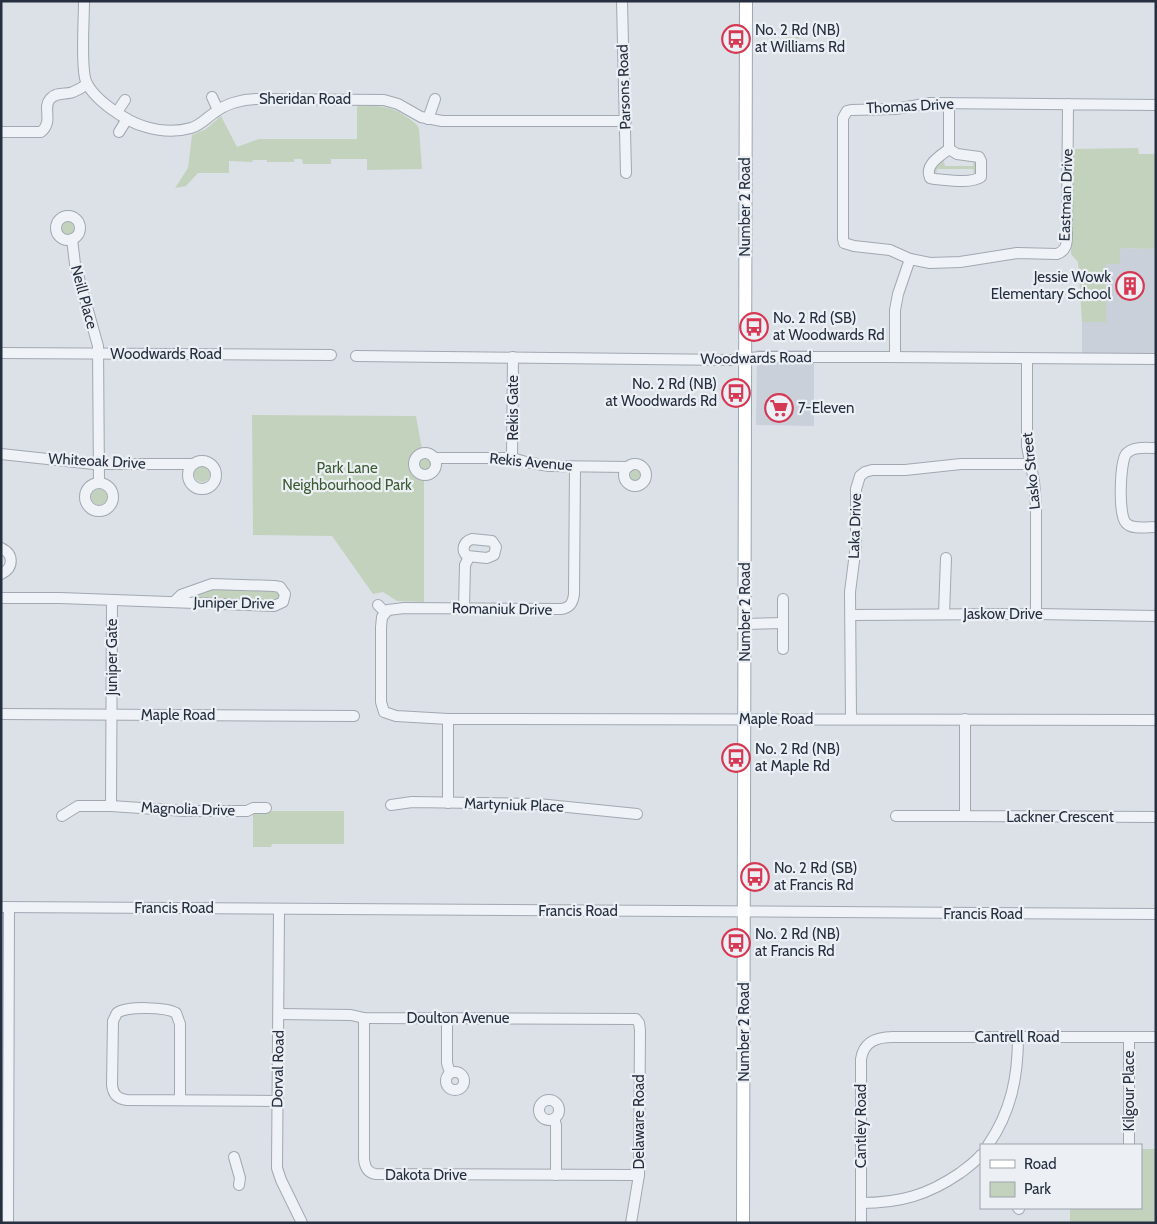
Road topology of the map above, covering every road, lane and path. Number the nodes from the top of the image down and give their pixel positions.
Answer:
1 (84, 1) edge
2 (622, 1) edge
3 (746, 1) edge
4 (87, 84) junction
5 (212, 97) dead end
6 (436, 99) dead end
7 (125, 100) dead end
8 (949, 104) junction
9 (1068, 104) junction
10 (1156, 104) edge
11 (218, 110) junction
12 (116, 112) junction
13 (127, 118) junction
14 (428, 118) junction
15 (626, 121) junction
16 (1, 132) edge
17 (119, 132) dead end
18 (949, 149) junction
19 (626, 173) dead end
20 (72, 239) dead end
21 (910, 259) junction
22 (1, 353) edge
23 (98, 354) junction
24 (330, 355) dead end
25 (356, 356) dead end
26 (895, 357) junction
27 (513, 358) junction
28 (746, 359) junction
29 (1027, 359) junction
30 (1156, 359) edge
31 (1156, 448) edge
32 (1, 454) edge
33 (434, 458) dead end
34 (512, 458) junction
35 (99, 464) junction
36 (193, 464) dead end
37 (1030, 464) junction
38 (575, 467) junction
39 (628, 467) dead end
40 (99, 483) dead end
41 (1156, 527) edge
42 (1, 548) edge
43 (469, 557) dead end
44 (946, 558) dead end
45 (1, 574) edge
46 (1, 598) edge
47 (783, 599) dead end
48 (112, 601) junction
49 (174, 602) junction
50 (464, 608) junction
51 (944, 614) junction
52 (1036, 614) junction
53 (850, 615) junction
54 (1156, 616) edge
55 (783, 623) junction
56 (746, 624) junction
57 (783, 648) dead end
58 (1, 714) edge
59 (111, 714) junction
60 (354, 716) dead end
61 (396, 716) joint
62 (448, 719) junction
63 (851, 719) junction
64 (965, 719) junction
65 (746, 720) junction
66 (1156, 720) edge
67 (448, 803) junction
68 (391, 805) dead end
69 (111, 806) junction
70 (266, 808) dead end
71 (637, 814) dead end
72 (62, 816) dead end
73 (896, 816) dead end
74 (965, 816) junction
75 (1156, 817) edge
76 (5, 908) edge
77 (279, 909) junction
78 (745, 912) junction
79 (1156, 914) edge
80 (279, 1014) junction
81 (364, 1018) junction
82 (447, 1018) junction
83 (637, 1021) joint
84 (1018, 1037) junction
85 (1129, 1037) junction
86 (878, 1038) joint
87 (1156, 1038) edge
88 (450, 1073) dead end
89 (180, 1100) junction
90 (277, 1101) junction
91 (554, 1119) dead end
92 (989, 1144) edge
93 (1129, 1144) edge
94 (234, 1157) dead end
95 (979, 1162) edge
96 (556, 1175) junction
97 (639, 1176) junction
98 (239, 1185) dead end
99 (861, 1203) junction
100 (8, 1223) edge
101 (302, 1223) edge
102 (631, 1223) edge
103 (743, 1223) edge
104 (861, 1223) edge

1 - 4 street
2 - 15 street, Parsons Road
3 - 28 main road, Number 2 Road
4 - 12 street, Sheridan Road
4 - 16 street
5 - 11 street
6 - 14 street
7 - 12 street
8 - 9 street, Thomas Drive
8 - 18 street
8 - 21 street, Thomas Drive
9 - 10 street, Thomas Drive
9 - 21 street, Eastman Drive
11 - 13 street, Sheridan Road
11 - 14 street, Sheridan Road
12 - 13 street, Sheridan Road
13 - 17 street
14 - 15 street, Sheridan Road
15 - 19 street, Parsons Road
18 - 18 street
20 - 23 street, Neill Place
21 - 26 street
22 - 23 street, Woodwards Road
23 - 24 street, Woodwards Road
23 - 35 street, Neill Place
25 - 27 street, Woodwards Road
26 - 28 street, Woodwards Road
26 - 29 street, Woodwards Road
27 - 28 street, Woodwards Road
27 - 34 street, Rekis Gate
28 - 56 main road, Number 2 Road
29 - 30 street, Woodwards Road
29 - 37 street, Lasko Street
31 - 41 street
32 - 35 street, Whiteoak Drive
33 - 34 street, Rekis Avenue
34 - 38 street, Rekis Avenue
35 - 36 street, Whiteoak Drive
35 - 40 street, Neill Place
37 - 52 street, Lasko Street
37 - 53 street, Laka Drive
38 - 39 street, Rekis Avenue
38 - 50 street, Romaniuk Drive
42 - 45 street
43 - 50 street
44 - 51 street
46 - 48 street, Juniper Drive
47 - 55 street
48 - 49 street, Juniper Drive
48 - 59 street, Juniper Gate
49 - 49 street, Juniper Drive
50 - 61 street, Romaniuk Drive
51 - 52 street, Jaskow Drive
51 - 53 street, Jaskow Drive
52 - 54 street, Jaskow Drive
53 - 63 street, Laka Drive
55 - 56 street
55 - 57 street
56 - 65 main road, Number 2 Road
58 - 59 street, Maple Road
59 - 60 street, Maple Road
59 - 69 street
61 - 62 street, Maple Road
62 - 65 street, Maple Road
62 - 67 street
63 - 64 street, Maple Road
63 - 65 street, Maple Road
64 - 66 street, Maple Road
64 - 74 street
65 - 78 main road, Number 2 Road
67 - 68 street, Martyniuk Place
67 - 71 street, Martyniuk Place
69 - 70 street, Magnolia Drive
69 - 72 street, Magnolia Drive
73 - 74 street, Lackner Crescent
74 - 75 street, Lackner Crescent
76 - 77 street, Francis Road
76 - 100 street
77 - 78 street, Francis Road
77 - 80 street, Dorval Road
78 - 79 street, Francis Road
78 - 103 main road, Number 2 Road
80 - 81 street, Doulton Avenue
80 - 90 street, Dorval Road
81 - 82 street, Doulton Avenue
81 - 96 street, Dakota Drive
82 - 83 street, Doulton Avenue
82 - 88 street
83 - 97 street, Delaware Road
84 - 85 street, Cantrell Road
84 - 86 street, Cantrell Road
84 - 92 street
85 - 87 street, Cantrell Road
85 - 93 street, Kilgour Place
86 - 99 street, Cantley Road
89 - 89 street
89 - 90 street
90 - 101 street, Dorval Road
91 - 96 street
94 - 98 street
95 - 99 street
96 - 97 street, Dakota Drive
97 - 102 street, Delaware Road
99 - 104 street, Cantley Road

